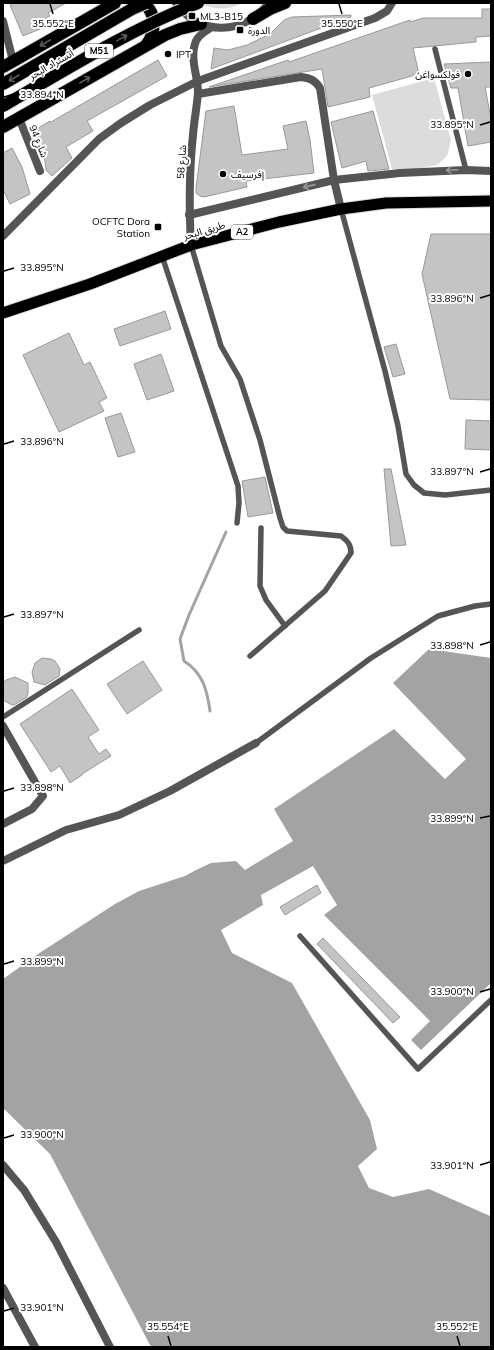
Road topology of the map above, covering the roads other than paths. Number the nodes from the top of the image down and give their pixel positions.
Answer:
1 (115, 3) edge
2 (142, 3) edge
3 (146, 3) edge
4 (176, 3) edge
5 (198, 3) edge
6 (269, 3) edge
7 (285, 3) edge
8 (392, 3) edge
9 (253, 19) junction
10 (3, 21) edge
11 (206, 26) junction
12 (147, 44) junction
13 (435, 49) dead end
14 (8, 64) edge
15 (198, 81) junction
16 (3, 84) edge
17 (198, 94) junction
18 (3, 106) edge
19 (19, 118) junction
20 (3, 127) edge
21 (466, 170) junction
22 (491, 170) edge
23 (40, 171) dead end
24 (334, 180) junction
25 (491, 201) edge
26 (341, 209) junction
27 (189, 215) junction
28 (3, 236) edge
29 (191, 245) junction
30 (162, 256) junction
31 (3, 313) edge
32 (491, 490) edge
33 (237, 523) dead end
34 (261, 528) dead end
35 (491, 604) edge
36 (285, 626) junction
37 (139, 630) dead end
38 (250, 656) dead end
39 (3, 717) edge
40 (3, 726) edge
41 (256, 743) joint
42 (3, 824) edge
43 (3, 861) edge
44 (300, 936) dead end
45 (491, 1000) edge
46 (3, 1165) edge
47 (3, 1288) edge
48 (36, 1347) edge
49 (110, 1347) edge

1 -> 14 highway
2 - 12 highway
3 -> 16 highway, أتستراد البحر / M51, bridge
4 - 11 street
18 -> 5 highway, أتستراد البحر / M51, bridge
6 - 9 street
7 - 9 highway
8 - 15 street
9 - 11 street
10 - 14 street
11 - 12 highway
11 - 15 street, شارع 58
19 -> 12 highway
13 - 21 lane
15 - 17 street, شارع 58
15 - 28 street
17 - 24 street
17 - 27 street, شارع 58
19 - 20 highway
19 - 23 street, شارع 94
21 - 22 street
21 -> 24 street
24 - 26 street
24 -> 27 street
25 - 26 highway, طريق البحر / A2
26 - 29 highway, طريق البحر / A2
26 - 32 lane
27 - 29 street, شارع 58
29 - 30 highway, طريق البحر / A2
29 - 36 lane
30 - 31 highway, طريق البحر / A2
30 - 33 lane
34 - 36 lane
35 - 41 lane
36 - 38 lane
37 - 39 lane
40 - 42 street
41 - 43 street
44 - 45 lane
46 - 49 street
47 - 48 street

